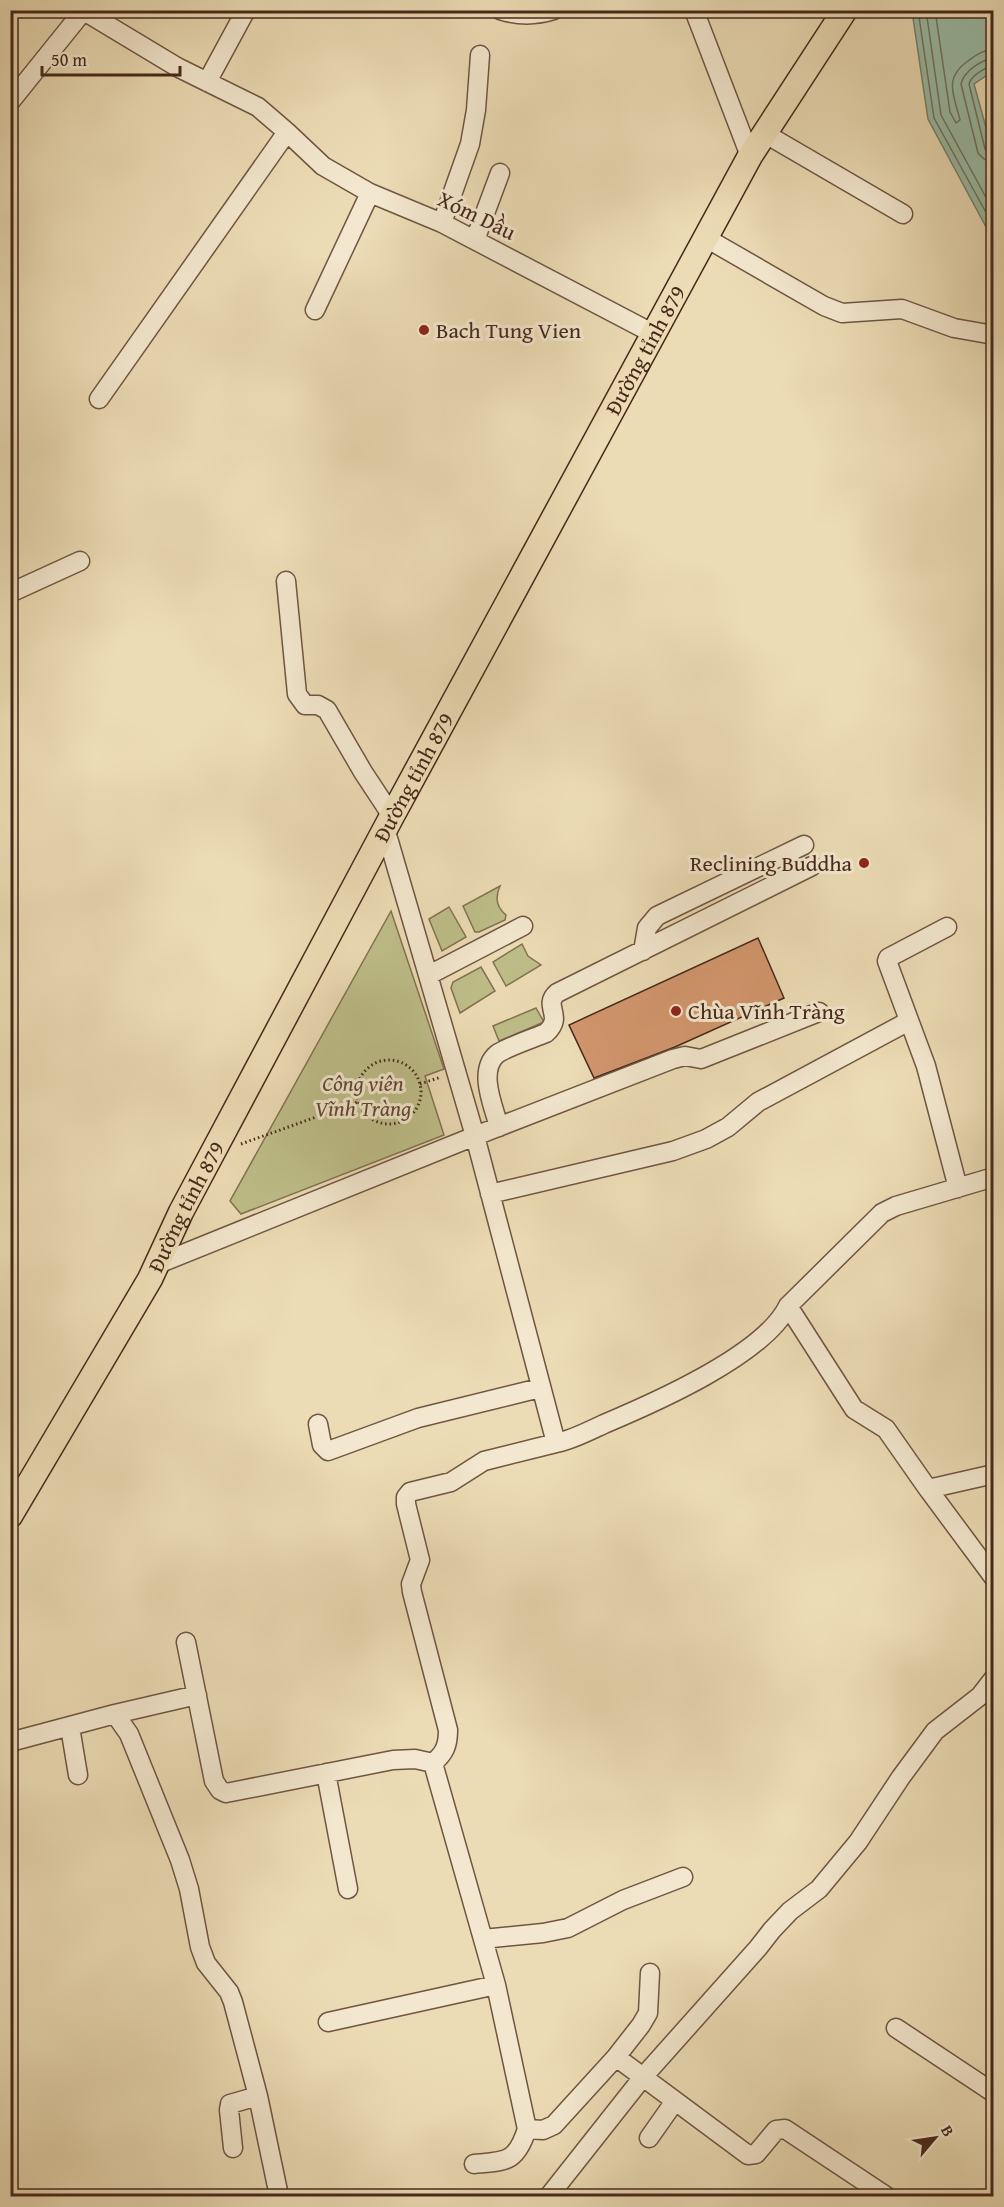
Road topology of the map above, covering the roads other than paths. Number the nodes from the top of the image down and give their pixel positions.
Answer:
1 (246, 10) edge
2 (500, 10) edge
3 (554, 10) edge
4 (694, 10) edge
5 (844, 10) edge
6 (84, 11) edge
7 (480, 55) dead end
8 (207, 82) junction
9 (10, 102) edge
10 (287, 132) junction
11 (764, 133) junction
12 (750, 156) junction
13 (501, 173) dead end
14 (370, 193) junction
15 (903, 214) dead end
16 (442, 223) junction
17 (706, 238) junction
18 (475, 240) junction
19 (315, 310) dead end
20 (654, 334) junction
21 (993, 335) edge
22 (99, 399) dead end
23 (80, 561) dead end
24 (286, 581) dead end
25 (10, 593) edge
26 (389, 822) junction
27 (804, 845) dead end
28 (812, 866) dead end
29 (523, 926) dead end
30 (947, 927) dead end
31 (643, 951) junction
32 (429, 975) junction
33 (819, 1012) dead end
34 (909, 1021) junction
35 (499, 1127) junction
36 (475, 1136) junction
37 (993, 1177) edge
38 (958, 1188) junction
39 (490, 1194) junction
40 (158, 1264) junction
41 (788, 1306) junction
42 (540, 1388) junction
43 (318, 1424) dead end
44 (556, 1443) junction
45 (993, 1473) edge
46 (928, 1489) junction
47 (10, 1516) edge
48 (993, 1578) edge
49 (186, 1642) dead end
50 (993, 1678) edge
51 (197, 1695) junction
52 (115, 1714) junction
53 (70, 1727) junction
54 (10, 1742) edge
55 (433, 1763) junction
56 (326, 1773) junction
57 (78, 1775) dead end
58 (683, 1877) dead end
59 (348, 1889) dead end
60 (483, 1939) junction
61 (650, 1973) dead end
62 (496, 1985) junction
63 (328, 2022) dead end
64 (896, 2028) dead end
65 (616, 2057) junction
66 (642, 2077) junction
67 (993, 2092) edge
68 (258, 2096) junction
69 (675, 2101) junction
70 (527, 2129) junction
71 (650, 2138) dead end
72 (233, 2148) dead end
73 (474, 2164) dead end
74 (279, 2196) edge
75 (549, 2196) edge
76 (886, 2196) edge

1 - 8 street
2 - 3 street
4 - 12 street
5 - 11 main road, Đường tỉnh 879
6 - 8 street, Xóm Dầu
6 - 9 street
7 - 16 street
8 - 10 street, Xóm Dầu
10 - 14 street, Xóm Dầu
10 - 22 street
11 - 12 main road, Đường tỉnh 879
11 - 15 street
12 - 17 main road, Đường tỉnh 879
13 - 18 street
14 - 16 street, Xóm Dầu
14 - 19 street
16 - 18 street, Xóm Dầu
17 - 20 main road, Đường tỉnh 879
17 - 21 street
18 - 20 street, Xóm Dầu
20 - 26 main road, Đường tỉnh 879
23 - 25 street
24 - 26 street
26 - 32 street
26 - 40 main road, Đường tỉnh 879
27 - 31 street
28 - 31 street
29 - 32 street
30 - 34 street
31 - 35 street
32 - 36 street
33 - 35 street
34 - 38 street
34 - 39 street
35 - 36 street
36 - 39 street
36 - 40 street
37 - 38 street
38 - 41 street
39 - 42 street
40 - 47 main road, Đường tỉnh 879
41 - 44 street
41 - 46 street
42 - 43 street
42 - 44 street
44 - 55 street
45 - 46 street
46 - 48 street
49 - 51 street
50 - 66 street
51 - 52 street
51 - 56 street
52 - 53 street
52 - 68 street
53 - 54 street
53 - 57 street
55 - 56 street
55 - 60 street
56 - 59 street
58 - 60 street
60 - 62 street
61 - 65 street
62 - 63 street
62 - 70 street
64 - 67 street
65 - 66 street
65 - 70 street
66 - 69 street
66 - 75 street
68 - 72 street
68 - 74 street
69 - 71 street
69 - 76 street
70 - 73 street

